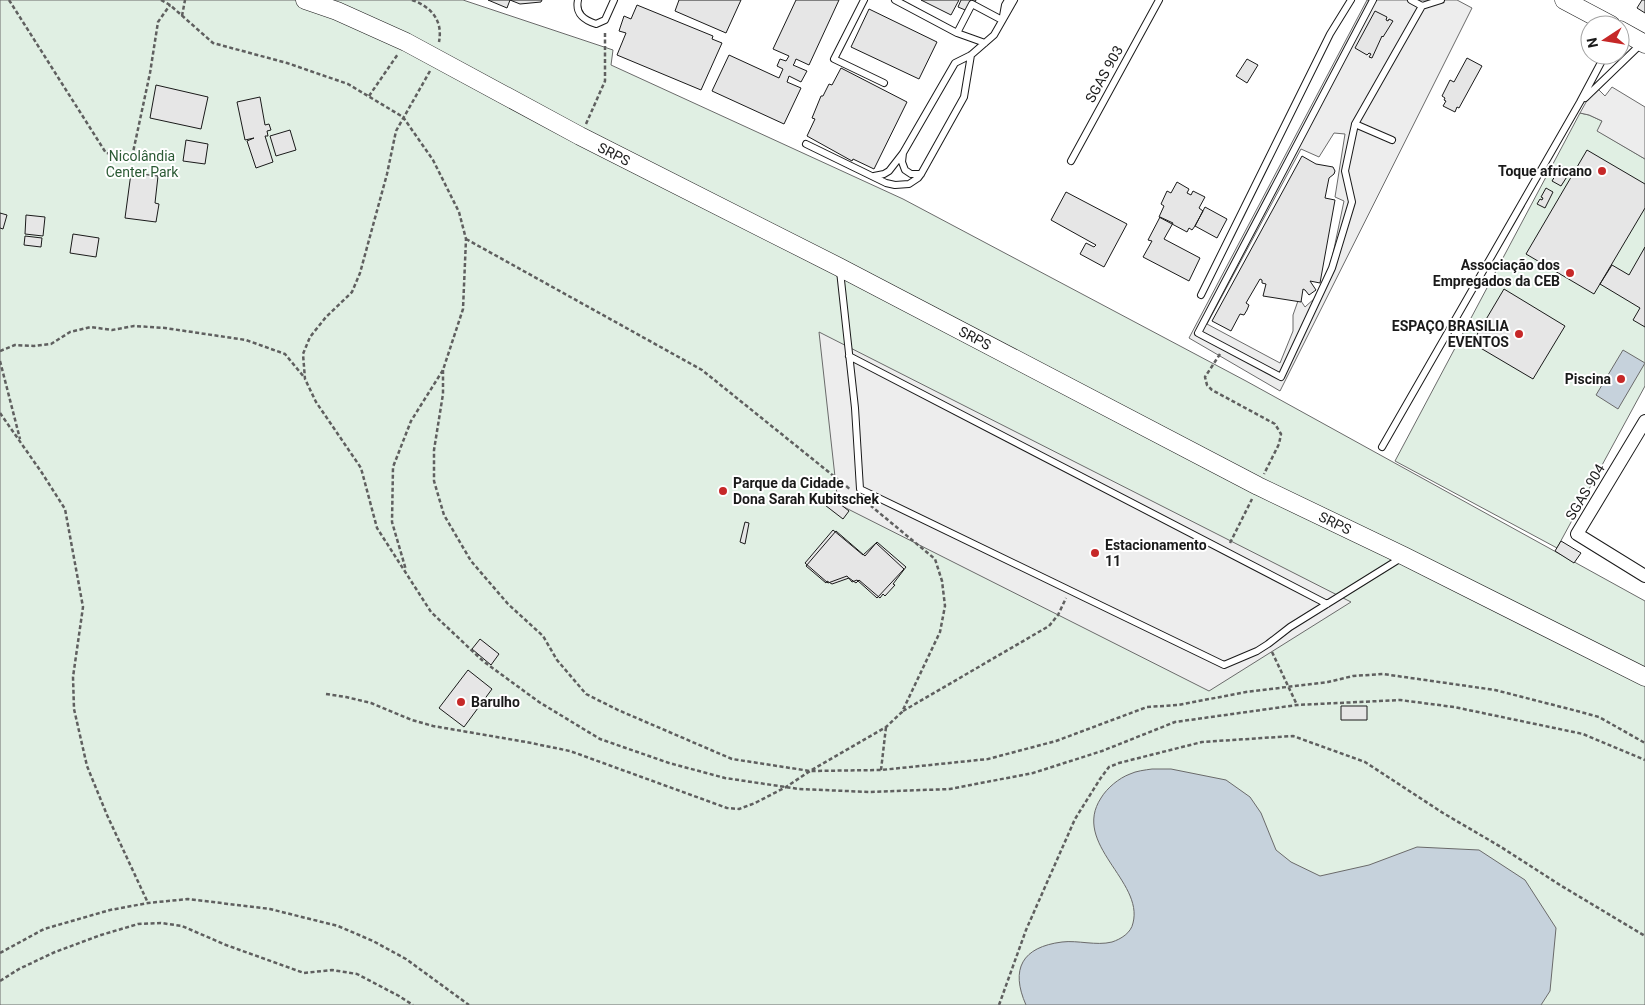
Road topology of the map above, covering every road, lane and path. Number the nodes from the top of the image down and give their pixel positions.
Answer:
1 (9, 0) edge
2 (161, 0) edge
3 (185, 0) edge
4 (305, 0) edge
5 (412, 0) edge
6 (578, 0) edge
7 (614, 0) edge
8 (864, 0) edge
9 (895, 0) edge
10 (1008, 0) edge
11 (1014, 0) edge
12 (1159, 0) edge
13 (1351, 0) edge
14 (1374, 0) edge
15 (1411, 0) edge
16 (1441, 0) edge
17 (1564, 0) edge
18 (170, 5) junction
19 (1422, 6) junction
20 (1592, 15) edge
21 (182, 16) junction
22 (1002, 19) junction
23 (605, 20) junction
24 (957, 33) junction
25 (1630, 35) edge
26 (406, 42) junction
27 (985, 42) junction
28 (1644, 43) edge
29 (970, 55) junction
30 (436, 59) junction
31 (1599, 65) edge
32 (884, 83) dead end
33 (369, 96) junction
34 (1580, 102) junction
35 (403, 117) junction
36 (1355, 124) junction
37 (580, 136) junction
38 (1392, 140) dead end
39 (806, 144) dead end
40 (903, 153) junction
41 (1071, 161) dead end
42 (921, 174) junction
43 (874, 176) junction
44 (466, 240) junction
45 (839, 267) junction
46 (1201, 295) dead end
47 (1224, 347) junction
48 (0, 351) edge
49 (849, 356) junction
50 (0, 361) edge
51 (443, 370) junction
52 (305, 378) junction
53 (0, 413) edge
54 (1645, 421) edge
55 (21, 443) junction
56 (1382, 447) dead end
57 (1258, 486) junction
58 (853, 492) dead end
59 (868, 504) dead end
60 (1226, 551) junction
61 (1404, 556) junction
62 (407, 573) junction
63 (1645, 576) edge
64 (1070, 590) junction
65 (1327, 604) junction
66 (1268, 644) junction
67 (1645, 677) edge
68 (1288, 687) junction
69 (326, 694) dead end
70 (1297, 705) junction
71 (902, 712) junction
72 (886, 727) junction
73 (1645, 743) edge
74 (1645, 760) edge
75 (881, 770) junction
76 (810, 771) junction
77 (786, 787) junction
78 (148, 903) junction
79 (1645, 936) edge
80 (0, 953) edge
81 (0, 981) edge
82 (413, 1005) edge
83 (469, 1005) edge
84 (999, 1005) edge

1 - 18 path
2 - 18 path
3 - 21 path
4 - 26 main road, SRPS
5 - 30 path
6 - 23 lane
7 - 23 lane
8 - 32 lane
9 - 24 lane
10 - 22 lane
11 - 22 lane
12 - 41 lane, SGAS 903
13 - 46 lane
14 - 47 lane
15 - 19 lane
16 - 19 lane
17 - 20 main road
18 - 21 path
19 - 36 lane
21 - 33 path
22 - 24 lane
22 - 27 lane
23 - 37 path
24 - 27 lane
25 - 28 main road
26 - 30 main road, SRPS
26 - 33 path
27 - 29 lane
28 - 34 lane
29 - 40 lane
29 - 42 lane
30 - 35 path
30 - 37 main road, SRPS
31 - 34 lane
33 - 35 path
34 - 56 lane
35 - 44 path
35 - 52 path
36 - 38 lane
36 - 47 lane
37 - 45 main road, SRPS
39 - 43 lane
40 - 42 lane
40 - 43 lane
42 - 43 lane
44 - 51 path
44 - 58 path
45 - 49 lane
45 - 57 main road, SRPS
47 - 57 path
48 - 52 path
49 - 60 lane
49 - 64 lane
50 - 55 path
51 - 62 path
51 - 76 path
52 - 62 path
53 - 55 path
54 - 63 street, SGAS 904
55 - 78 path
57 - 60 path
57 - 61 main road, SRPS
59 - 71 path
60 - 65 lane
61 - 65 lane
61 - 67 main road, SRPS
62 - 77 path
64 - 66 lane
64 - 71 path
65 - 66 lane
66 - 68 path
68 - 70 path
68 - 73 path
68 - 75 path
69 - 77 path
70 - 74 path
70 - 77 path
71 - 72 path
72 - 75 path
72 - 76 path
75 - 76 path
76 - 77 path
78 - 80 path
78 - 83 path
79 - 84 path
81 - 82 path

